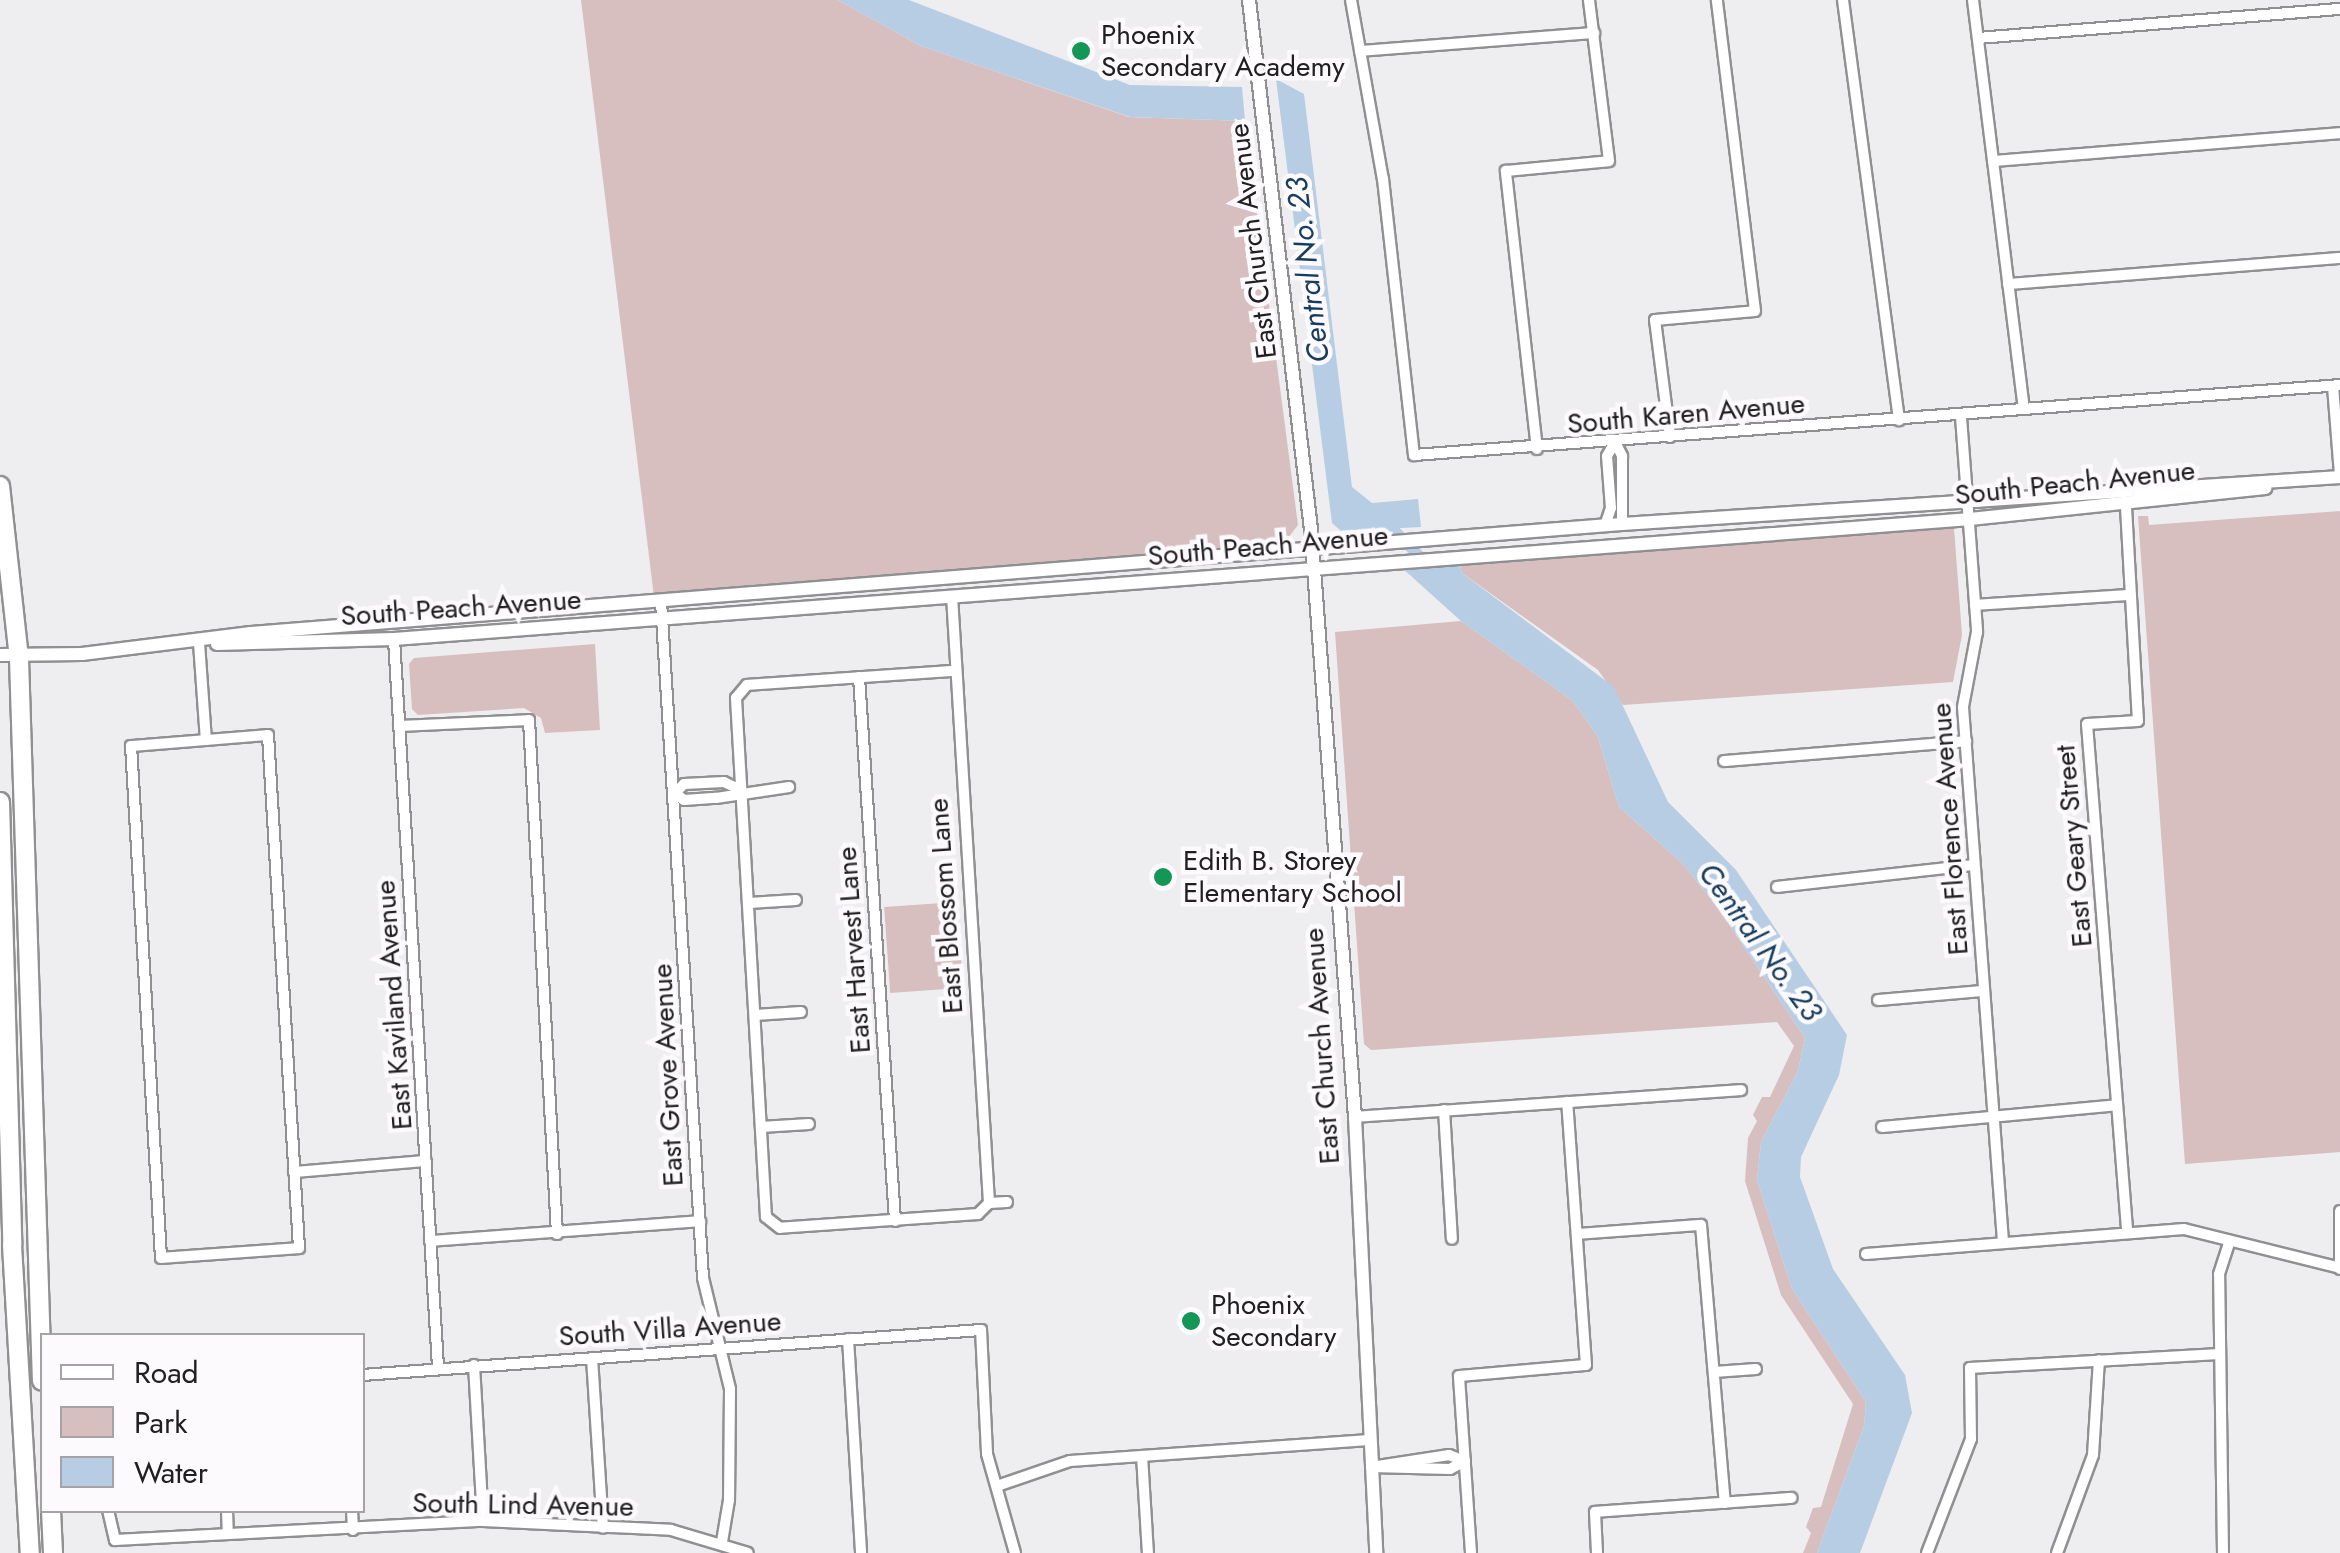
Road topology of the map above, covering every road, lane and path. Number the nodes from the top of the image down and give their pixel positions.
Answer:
1 (1248, 0) edge
2 (1351, 0) edge
3 (1589, 0) edge
4 (1717, 0) edge
5 (1844, 0) edge
6 (1973, 0) edge
7 (2340, 10) edge
8 (1594, 33) junction
9 (1978, 38) junction
10 (1360, 51) junction
11 (2340, 134) edge
12 (1993, 161) junction
13 (2340, 258) edge
14 (2008, 284) junction
15 (2336, 385) edge
16 (2024, 408) junction
17 (1962, 416) junction
18 (1899, 420) junction
19 (1670, 437) junction
20 (1615, 442) junction
21 (1537, 449) junction
22 (2340, 474) edge
23 (0, 486) edge
24 (1968, 502) junction
25 (2126, 507) junction
26 (1970, 519) junction
27 (1622, 524) junction
28 (1604, 526) junction
29 (1509, 551) junction
30 (1313, 559) junction
31 (1142, 565) junction
32 (1016, 591) junction
33 (2131, 595) junction
34 (952, 596) junction
35 (660, 602) junction
36 (1975, 604) junction
37 (662, 618) junction
38 (394, 639) junction
39 (199, 643) junction
40 (10, 657) edge
41 (954, 671) junction
42 (858, 677) junction
43 (399, 726) junction
44 (206, 740) junction
45 (1966, 742) junction
46 (1724, 761) dead end
47 (703, 783) junction
48 (789, 787) dead end
49 (741, 790) junction
50 (674, 793) junction
51 (703, 799) junction
52 (0, 802) edge
53 (1974, 865) junction
54 (1777, 887) dead end
55 (796, 900) dead end
56 (749, 903) junction
57 (1983, 992) junction
58 (1878, 1000) dead end
59 (801, 1012) dead end
60 (755, 1014) junction
61 (1741, 1090) dead end
62 (1567, 1102) junction
63 (2117, 1106) junction
64 (1444, 1110) junction
65 (1992, 1115) junction
66 (1355, 1117) junction
67 (809, 1124) dead end
68 (761, 1127) junction
69 (1882, 1127) dead end
70 (426, 1161) junction
71 (294, 1172) junction
72 (1007, 1202) dead end
73 (988, 1207) junction
74 (2338, 1211) edge
75 (895, 1220) junction
76 (700, 1221) junction
77 (2127, 1229) junction
78 (557, 1234) junction
79 (1576, 1234) junction
80 (1452, 1239) dead end
81 (430, 1241) junction
82 (2003, 1241) junction
83 (2230, 1241) junction
84 (1866, 1254) dead end
85 (2340, 1268) edge
86 (40, 1337) edge
87 (848, 1339) junction
88 (720, 1347) junction
89 (2220, 1354) junction
90 (592, 1358) junction
91 (2099, 1360) junction
92 (474, 1364) junction
93 (438, 1367) junction
94 (1756, 1369) dead end
95 (1714, 1372) junction
96 (365, 1375) edge
97 (1369, 1440) junction
98 (1142, 1456) junction
99 (1465, 1461) junction
100 (1370, 1467) junction
101 (998, 1486) junction
102 (1792, 1498) dead end
103 (1725, 1503) junction
104 (51, 1513) edge
105 (109, 1513) edge
106 (226, 1513) edge
107 (352, 1513) edge
108 (483, 1521) junction
109 (603, 1528) junction
110 (353, 1530) junction
111 (228, 1534) junction
112 (722, 1542) junction
113 (30, 1553) edge
114 (53, 1553) edge
115 (748, 1553) edge
116 (861, 1553) edge
117 (1015, 1553) edge
118 (1148, 1553) edge
119 (1376, 1553) edge
120 (1471, 1553) edge
121 (1597, 1553) edge
122 (1927, 1553) edge
123 (2057, 1553) edge
124 (2223, 1553) edge

1 - 30 street, East Church Avenue
2 - 10 street
3 - 8 street
4 - 19 street
5 - 18 street
6 - 9 street
7 - 9 street
8 - 10 street
8 - 21 street
9 - 12 street
10 - 21 street, South Karen Avenue
11 - 12 street
12 - 14 street
13 - 14 street
14 - 16 street
15 - 16 street, South Karen Avenue
15 - 22 street
16 - 17 street, South Karen Avenue
17 - 18 street, South Karen Avenue
17 - 24 street, East Florence Avenue
18 - 19 street, South Karen Avenue
19 - 20 street, South Karen Avenue
20 - 21 street, South Karen Avenue
20 - 27 street
20 - 28 street
23 - 40 main road
24 - 25 street, South Peach Avenue
24 - 26 street, East Florence Avenue
24 - 27 street, South Peach Avenue
25 - 26 street, South Peach Avenue
25 - 33 street, East Geary Street
26 - 29 street, South Peach Avenue
26 - 36 street, East Florence Avenue
27 - 28 street, South Peach Avenue
27 - 29 street
28 - 30 street, South Peach Avenue
29 - 30 street, South Peach Avenue
30 - 31 street, South Peach Avenue
30 - 32 street, South Peach Avenue
30 - 66 street, East Church Avenue
31 - 32 street
31 - 35 street, South Peach Avenue
32 - 34 street, South Peach Avenue
33 - 36 street
33 - 63 street, East Geary Street
34 - 37 street, South Peach Avenue
34 - 41 street, East Blossom Lane
35 - 37 street, East Grove Avenue
35 - 39 street, South Peach Avenue
36 - 45 street, East Florence Avenue
37 - 38 street, South Peach Avenue
37 - 50 street, East Grove Avenue
38 - 39 street, South Peach Avenue
38 - 43 street, East Kaviland Avenue
39 - 40 street, South Peach Avenue
39 - 44 street
40 - 86 main road
41 - 42 street
41 - 73 street, East Blossom Lane
42 - 49 street
42 - 75 street, East Harvest Lane
43 - 70 street, East Kaviland Avenue
43 - 78 street
44 - 71 street
44 - 71 street
45 - 46 street
45 - 53 street, East Florence Avenue
47 - 49 street
47 - 50 street
47 - 51 street
48 - 49 street
49 - 51 street
49 - 56 street
50 - 51 street
50 - 76 street, East Grove Avenue
52 - 113 main road
53 - 54 street
53 - 57 street, East Florence Avenue
55 - 56 street
56 - 60 street
57 - 58 street
57 - 65 street, East Florence Avenue
59 - 60 street
60 - 68 street
61 - 62 street
62 - 64 street
62 - 79 street
63 - 65 street
63 - 77 street, East Geary Street
64 - 66 street
64 - 80 street
65 - 69 street
65 - 82 street, East Florence Avenue
66 - 97 street, East Church Avenue
67 - 68 street
68 - 75 street
70 - 71 street
70 - 81 street, East Kaviland Avenue
72 - 73 street
73 - 75 street
74 - 85 street
76 - 78 street
76 - 88 street, East Grove Avenue
77 - 82 street
77 - 83 street
78 - 81 street
79 - 95 street
79 - 99 street
81 - 93 street, East Kaviland Avenue
82 - 84 street
83 - 85 street
83 - 89 street
87 - 88 street, South Villa Avenue
87 - 101 street, South Villa Avenue
87 - 116 street
88 - 90 street, South Villa Avenue
88 - 112 street, East Grove Avenue
89 - 91 street
89 - 124 street
90 - 92 street, South Villa Avenue
90 - 109 street
91 - 122 street
91 - 123 street
92 - 93 street, South Villa Avenue
92 - 108 street
93 - 96 street, South Villa Avenue
94 - 95 street
95 - 103 street
97 - 98 street
97 - 100 street, East Church Avenue
98 - 101 street
98 - 118 street
99 - 100 street
99 - 120 street
100 - 119 street, East Church Avenue
101 - 117 street
102 - 103 street
103 - 121 street
104 - 114 main road
105 - 111 street, South Lind Avenue
106 - 111 street
107 - 110 street
108 - 109 street, South Lind Avenue
108 - 110 street, South Lind Avenue
109 - 112 street, South Lind Avenue
110 - 111 street, South Lind Avenue
112 - 115 street, South Lind Avenue

